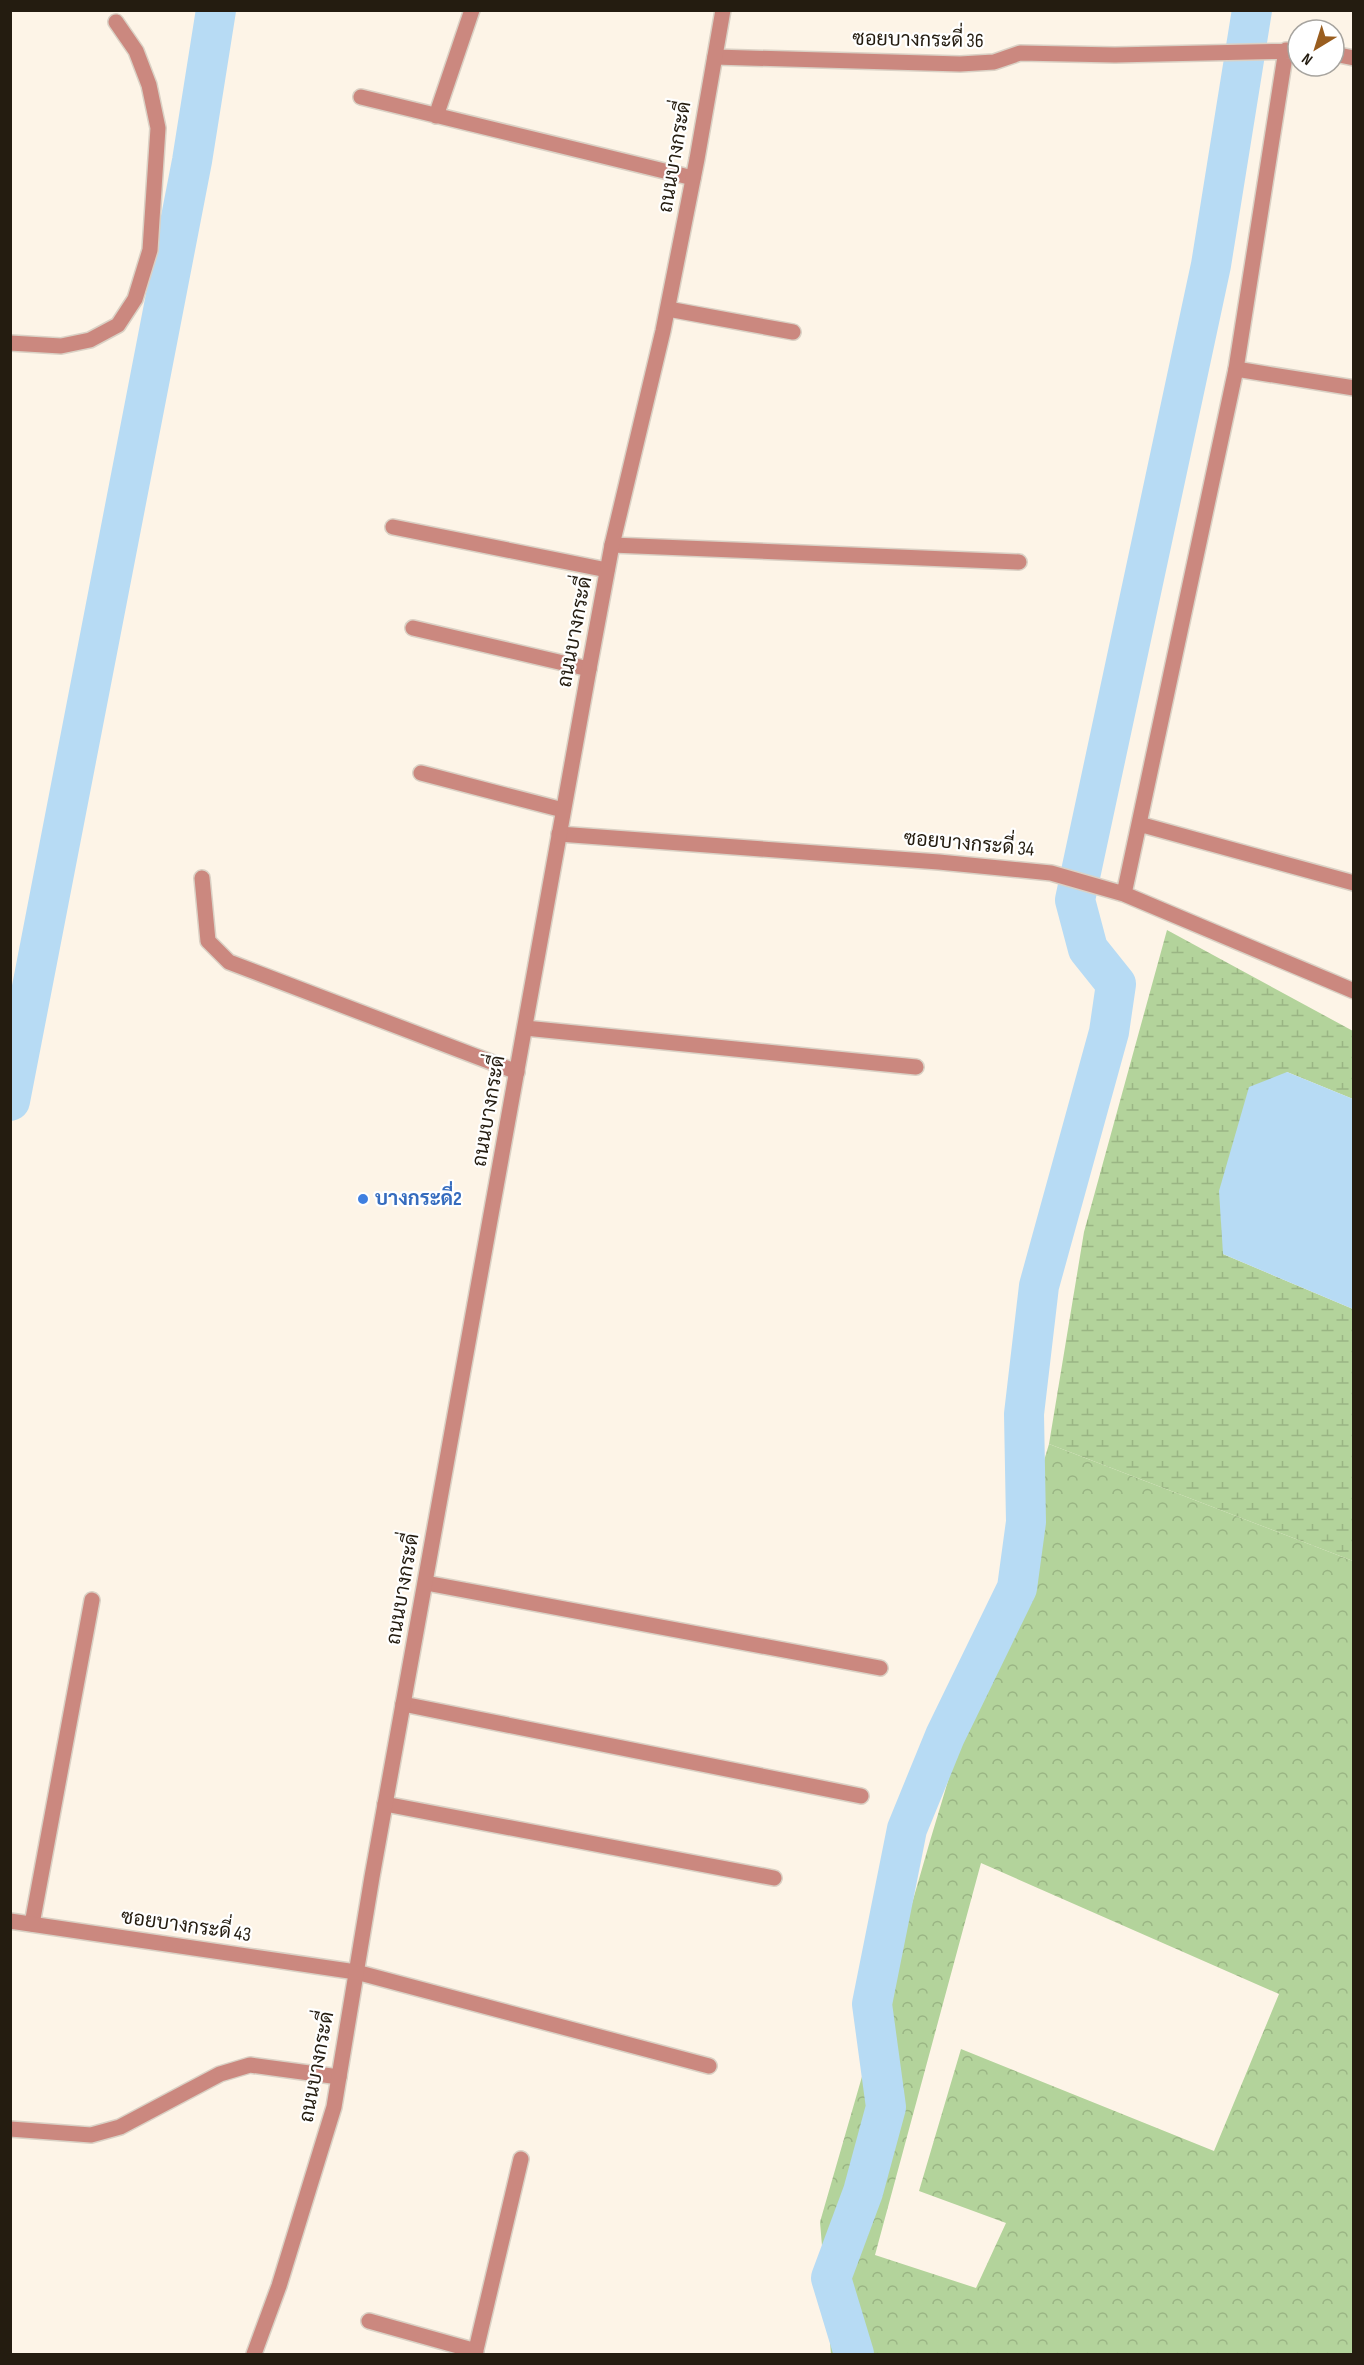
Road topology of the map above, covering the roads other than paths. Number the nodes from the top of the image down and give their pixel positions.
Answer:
1 (472, 10) edge
2 (723, 10) edge
3 (117, 22) dead end
4 (1286, 50) edge
5 (715, 57) junction
6 (1287, 78) edge
7 (362, 97) dead end
8 (436, 116) junction
9 (693, 178) junction
10 (668, 309) junction
11 (793, 332) dead end
12 (10, 343) edge
13 (1236, 369) junction
14 (1353, 388) edge
15 (393, 527) dead end
16 (612, 545) junction
17 (1019, 562) dead end
18 (607, 570) junction
19 (413, 628) dead end
20 (589, 669) junction
21 (421, 773) dead end
22 (563, 810) junction
23 (1139, 824) junction
24 (559, 834) junction
25 (202, 878) dead end
26 (1353, 883) edge
27 (1124, 894) junction
28 (1353, 991) edge
29 (525, 1028) junction
30 (916, 1067) dead end
31 (517, 1072) junction
32 (426, 1583) junction
33 (92, 1600) dead end
34 (880, 1668) dead end
35 (403, 1704) junction
36 (861, 1796) dead end
37 (385, 1804) junction
38 (774, 1878) dead end
39 (10, 1921) edge
40 (32, 1924) junction
41 (356, 1972) junction
42 (709, 2066) dead end
43 (339, 2077) junction
44 (10, 2129) edge
45 (521, 2159) dead end
46 (369, 2321) dead end
47 (476, 2353) edge
48 (254, 2355) edge

1 - 8 street
2 - 5 street, ถนนบางกระดี่
3 - 12 street
4 - 5 street, ซอยบางกระดี่ 36
5 - 9 street, ถนนบางกระดี่
6 - 13 street
7 - 8 street
8 - 9 street
9 - 10 street, ถนนบางกระดี่
10 - 11 street
10 - 16 street, ถนนบางกระดี่
13 - 14 street
13 - 23 street
15 - 18 street
16 - 17 street
16 - 18 street, ถนนบางกระดี่
18 - 20 street, ถนนบางกระดี่
19 - 20 street
20 - 22 street, ถนนบางกระดี่
21 - 22 street
22 - 24 street, ถนนบางกระดี่
23 - 26 street
23 - 27 street
24 - 27 street, ซอยบางกระดี่ 34
24 - 29 street, ถนนบางกระดี่
25 - 31 street
27 - 28 street, ซอยบางกระดี่ 34
29 - 30 street
29 - 31 street, ถนนบางกระดี่
31 - 32 street, ถนนบางกระดี่
32 - 34 street
32 - 35 street, ถนนบางกระดี่
33 - 40 street
35 - 36 street
35 - 37 street, ถนนบางกระดี่
37 - 38 street
37 - 41 street, ถนนบางกระดี่
39 - 40 street, ซอยบางกระดี่ 43
40 - 41 street, ซอยบางกระดี่ 43
41 - 42 street, ซอยบางกระดี่ 43
41 - 43 street, ถนนบางกระดี่
43 - 44 street
43 - 48 street, ถนนบางกระดี่
45 - 47 street
46 - 47 street

